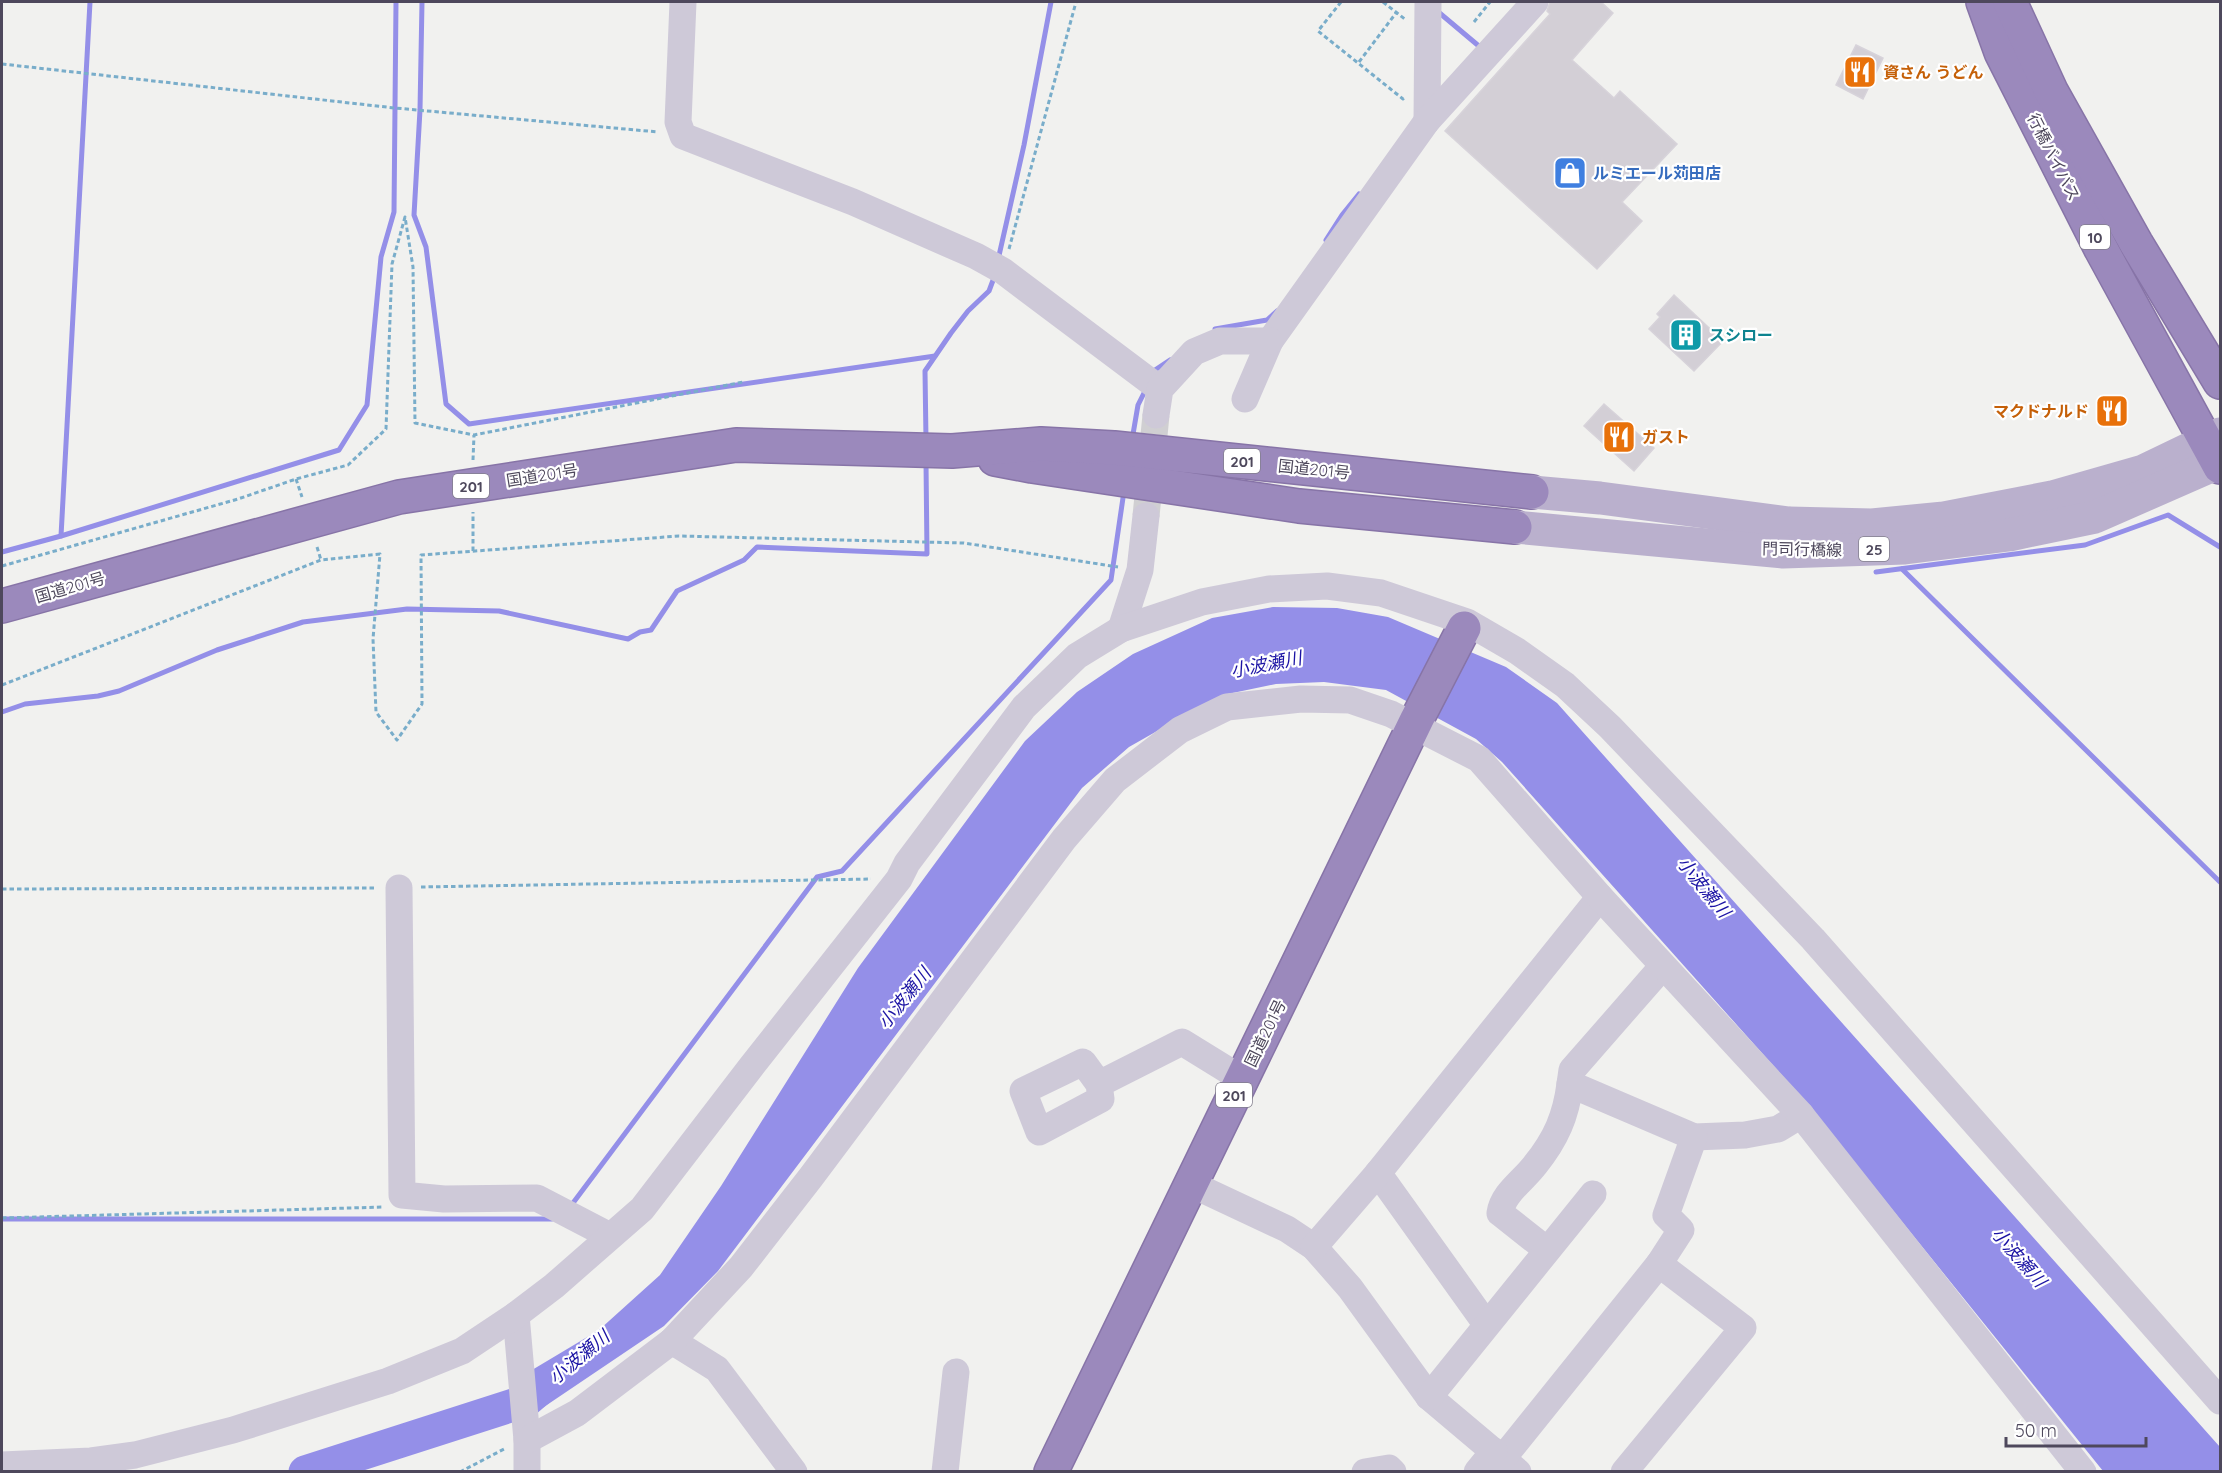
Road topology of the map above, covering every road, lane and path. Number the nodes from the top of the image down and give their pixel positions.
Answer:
1 (683, 2) edge
2 (1076, 2) edge
3 (1341, 2) edge
4 (1428, 2) edge
5 (1490, 2) edge
6 (1535, 2) edge
7 (1983, 2) edge
8 (2010, 2) edge
9 (1396, 13) dead end
10 (1473, 22) dead end
11 (1359, 62) junction
12 (2, 64) edge
13 (1427, 68) junction
14 (1427, 121) junction
15 (683, 136) junction
16 (1003, 271) junction
17 (1270, 341) junction
18 (743, 382) dead end
19 (2220, 382) edge
20 (1245, 399) dead end
21 (952, 451) junction
22 (2217, 453) edge
23 (1532, 492) joint
24 (1146, 516) tunnel mouth
25 (1515, 527) joint
26 (2, 566) edge
27 (1140, 570) junction
28 (2, 606) edge
29 (1464, 628) dead end
30 (1121, 629) junction
31 (2, 685) edge
32 (1416, 723) junction
33 (899, 879) junction
34 (399, 888) junction
35 (2, 889) edge
36 (1600, 897) junction
37 (1663, 966) junction
38 (1242, 1079) junction
39 (1099, 1084) dead end
40 (1570, 1084) junction
41 (1801, 1114) junction
42 (1694, 1137) junction
43 (1378, 1173) junction
44 (1191, 1184) junction
45 (1593, 1194) dead end
46 (402, 1195) junction
47 (2, 1218) edge
48 (610, 1236) junction
49 (1314, 1247) junction
50 (1547, 1250) junction
51 (1659, 1264) junction
52 (516, 1315) junction
53 (1486, 1324) junction
54 (672, 1341) junction
55 (956, 1372) dead end
56 (1429, 1397) junction
57 (2220, 1401) edge
58 (526, 1434) junction
59 (1505, 1460) edge
60 (2, 1465) edge
61 (460, 1472) edge
62 (527, 1472) edge
63 (794, 1472) edge
64 (945, 1472) edge
65 (1051, 1472) edge
66 (1365, 1472) edge
67 (1394, 1472) edge
68 (1477, 1472) edge
69 (1624, 1472) edge
70 (2083, 1472) edge

1 - 15 street
2 - 16 path
3 - 11 path
4 - 13 street
5 - 10 path
6 - 14 street
7 - 22 highway, 行橋バイパス / 10
8 - 19 highway, 行橋バイパス / 10
9 - 11 path
11 - 13 path
12 - 15 path
13 - 14 street
14 - 17 street
15 - 16 street
16 - 17 street
17 - 20 street
18 - 26 path
21 - 23 highway, 国道201号 / 201
21 - 25 highway, 国道201号 / 201
21 - 28 highway, 国道201号 / 201
22 - 23 main road, 門司行橋線 / 25
22 - 25 main road, 門司行橋線 / 25
24 - 27 street
27 - 30 street
27 - 31 path
29 - 32 highway, 国道201号 / 201
30 - 33 street
30 - 57 street
32 - 36 street
32 - 38 highway, 国道201号 / 201
32 - 54 street
33 - 34 path
33 - 48 street
34 - 35 path
34 - 46 street
36 - 37 street
36 - 43 street
37 - 40 street
37 - 41 street
38 - 39 street
38 - 44 highway, 国道201号 / 201
40 - 42 street
40 - 50 street
41 - 42 street
41 - 70 street
42 - 51 street
43 - 49 street
43 - 53 street
44 - 49 street
44 - 65 highway, 国道201号 / 201
45 - 50 street
46 - 47 path
46 - 48 street
48 - 52 street
49 - 56 street
50 - 53 street
51 - 59 street
51 - 69 street
52 - 58 street
52 - 60 street
53 - 56 street
54 - 58 street
54 - 63 street
55 - 64 street
56 - 59 street
58 - 61 path
58 - 62 street
59 - 68 street
66 - 67 street

